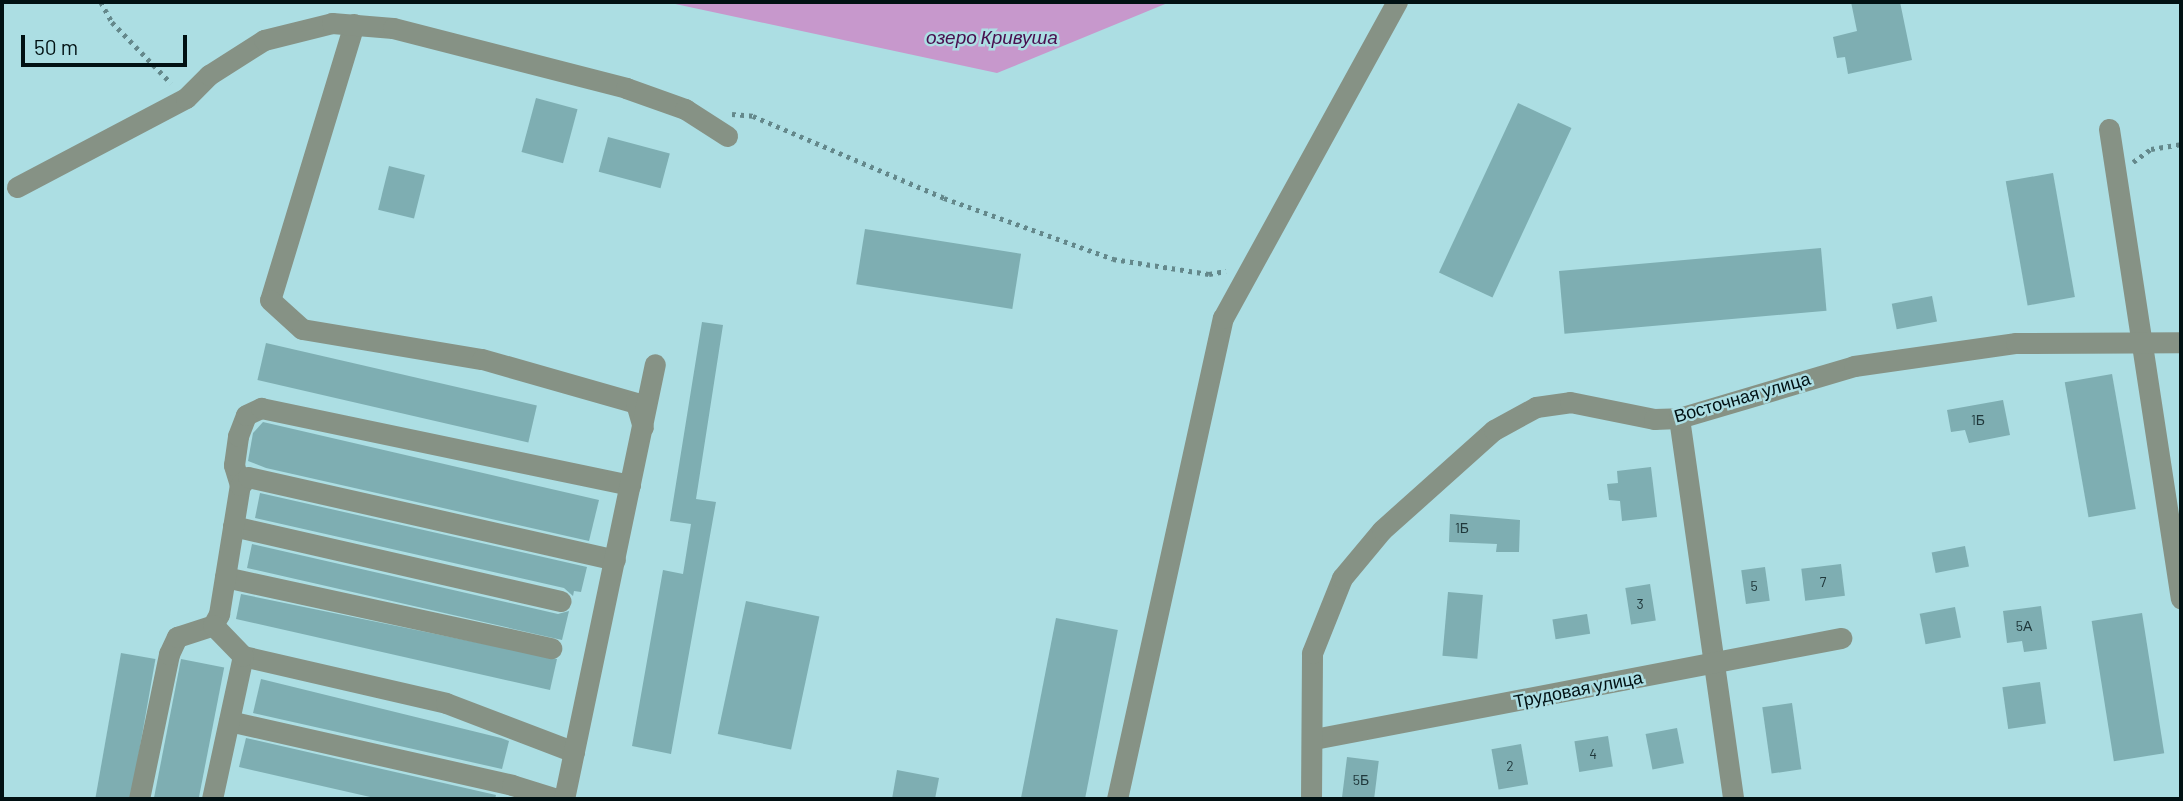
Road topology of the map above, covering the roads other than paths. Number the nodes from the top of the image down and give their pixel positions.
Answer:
1 (1397, 2) edge
2 (354, 24) junction
3 (2109, 129) dead end
4 (727, 136) dead end
5 (17, 187) dead end
6 (2181, 342) edge
7 (2141, 343) junction
8 (655, 364) dead end
9 (1679, 418) junction
10 (643, 427) junction
11 (240, 485) junction
12 (631, 485) junction
13 (233, 526) junction
14 (2178, 552) edge
15 (615, 560) junction
16 (225, 577) junction
17 (2181, 599) edge
18 (561, 601) dead end
19 (213, 625) junction
20 (1841, 638) dead end
21 (551, 648) dead end
22 (243, 656) junction
23 (1713, 664) junction
24 (229, 721) junction
25 (1314, 739) junction
26 (574, 752) junction
27 (139, 799) edge
28 (212, 799) edge
29 (557, 799) edge
30 (564, 799) edge
31 (1117, 799) edge
32 (1311, 799) edge
33 (1733, 799) edge

1 - 31 street
2 - 4 street
2 - 5 street
2 - 10 street
3 - 7 street
6 - 7 street, Восточная улица
7 - 9 street, Восточная улица
7 - 14 street
8 - 10 street
9 - 23 street
9 - 25 street, Восточная улица
10 - 12 street
11 - 12 street
11 - 13 street
11 - 15 street
12 - 15 street
13 - 16 street
13 - 18 street
14 - 17 street
15 - 26 street
16 - 19 street
16 - 21 street
19 - 22 street
19 - 27 street
20 - 23 street, Трудовая улица
22 - 24 street
22 - 26 street
23 - 25 street, Трудовая улица
23 - 33 street
24 - 28 street
24 - 29 street
25 - 32 street, Восточная улица
26 - 30 street

